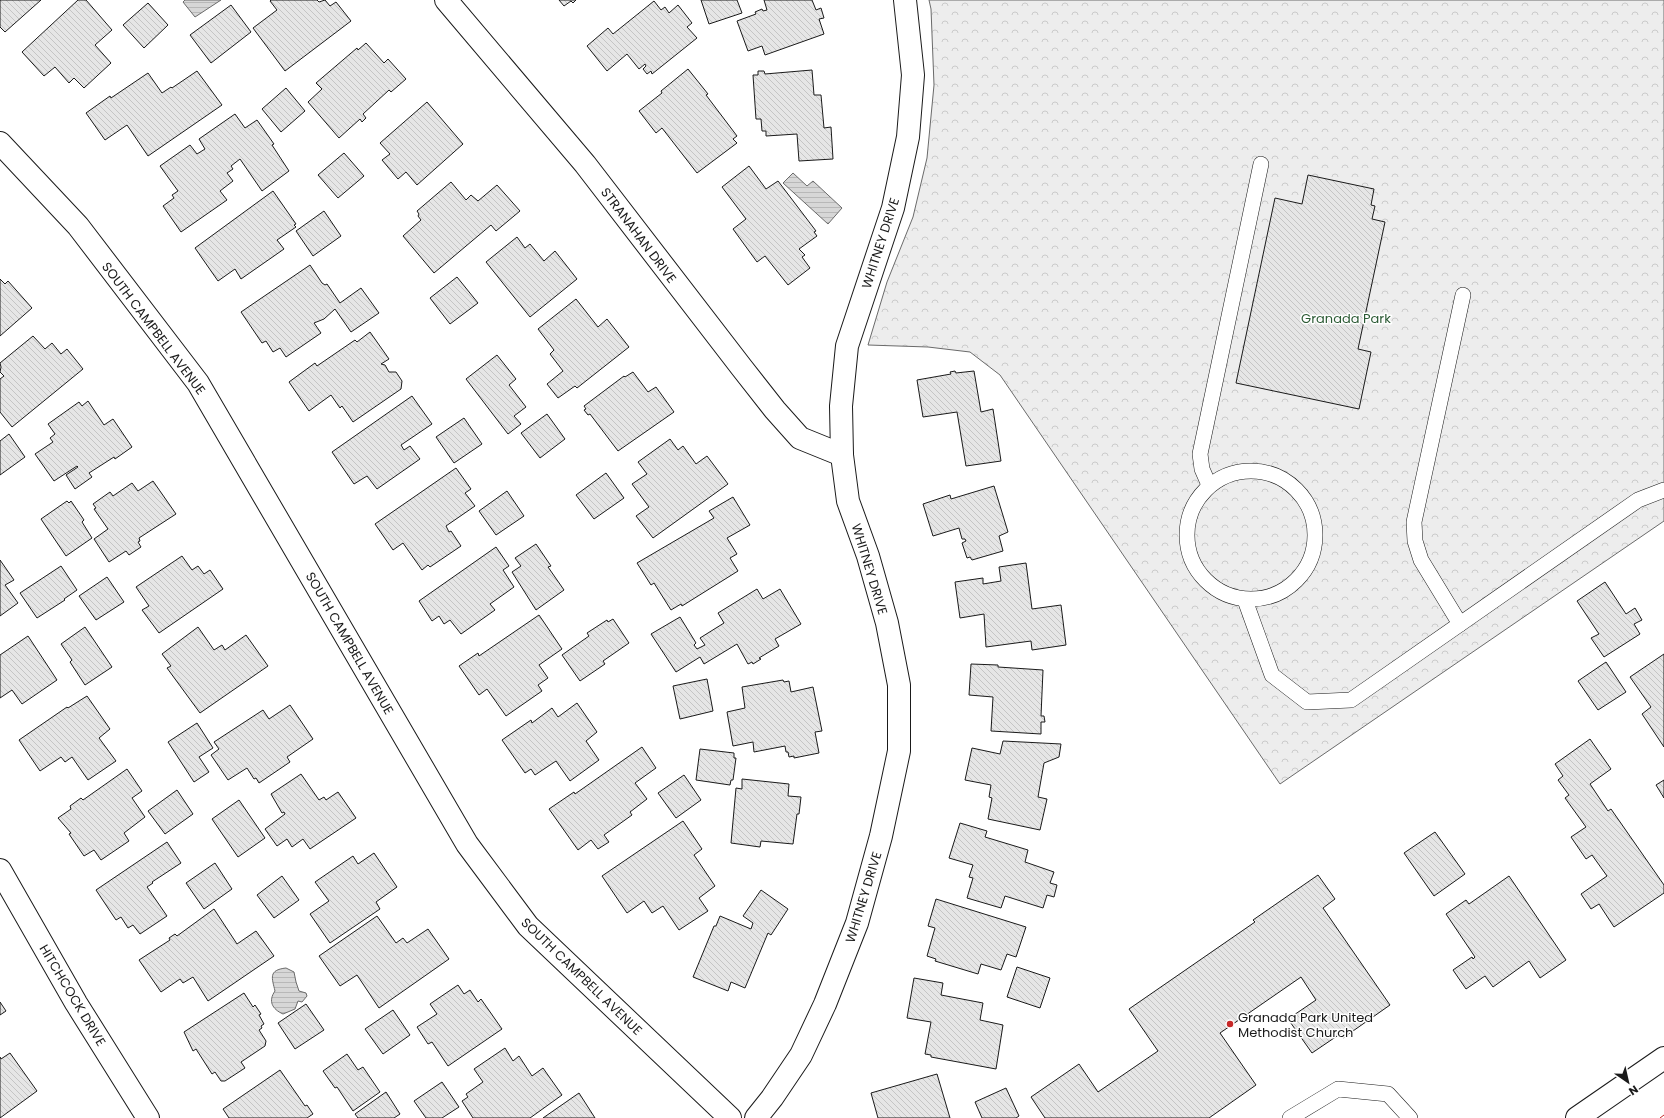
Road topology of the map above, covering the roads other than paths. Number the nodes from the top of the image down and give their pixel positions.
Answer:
1 (446, 0) edge
2 (905, 0) edge
3 (0, 143) edge
4 (1261, 164) dead end
5 (1463, 295) dead end
6 (842, 455) junction
7 (1209, 485) junction
8 (1664, 490) edge
9 (1245, 600) junction
10 (1460, 624) junction
11 (0, 870) edge
12 (1664, 1058) edge
13 (148, 1118) edge
14 (730, 1118) edge
15 (756, 1118) edge
16 (1290, 1118) edge
17 (1410, 1118) edge
18 (1576, 1118) edge

1 - 6 street, STRANAHAN DRIVE
2 - 6 street, WHITNEY DRIVE
3 - 14 street, SOUTH CAMPBELL AVENUE
4 - 7 lane
5 - 10 lane
6 - 15 street, WHITNEY DRIVE
7 - 9 lane
7 - 9 lane
8 - 10 lane
9 - 10 lane
11 - 13 street, HITCHCOCK DRIVE
12 - 18 street
16 - 17 lane

